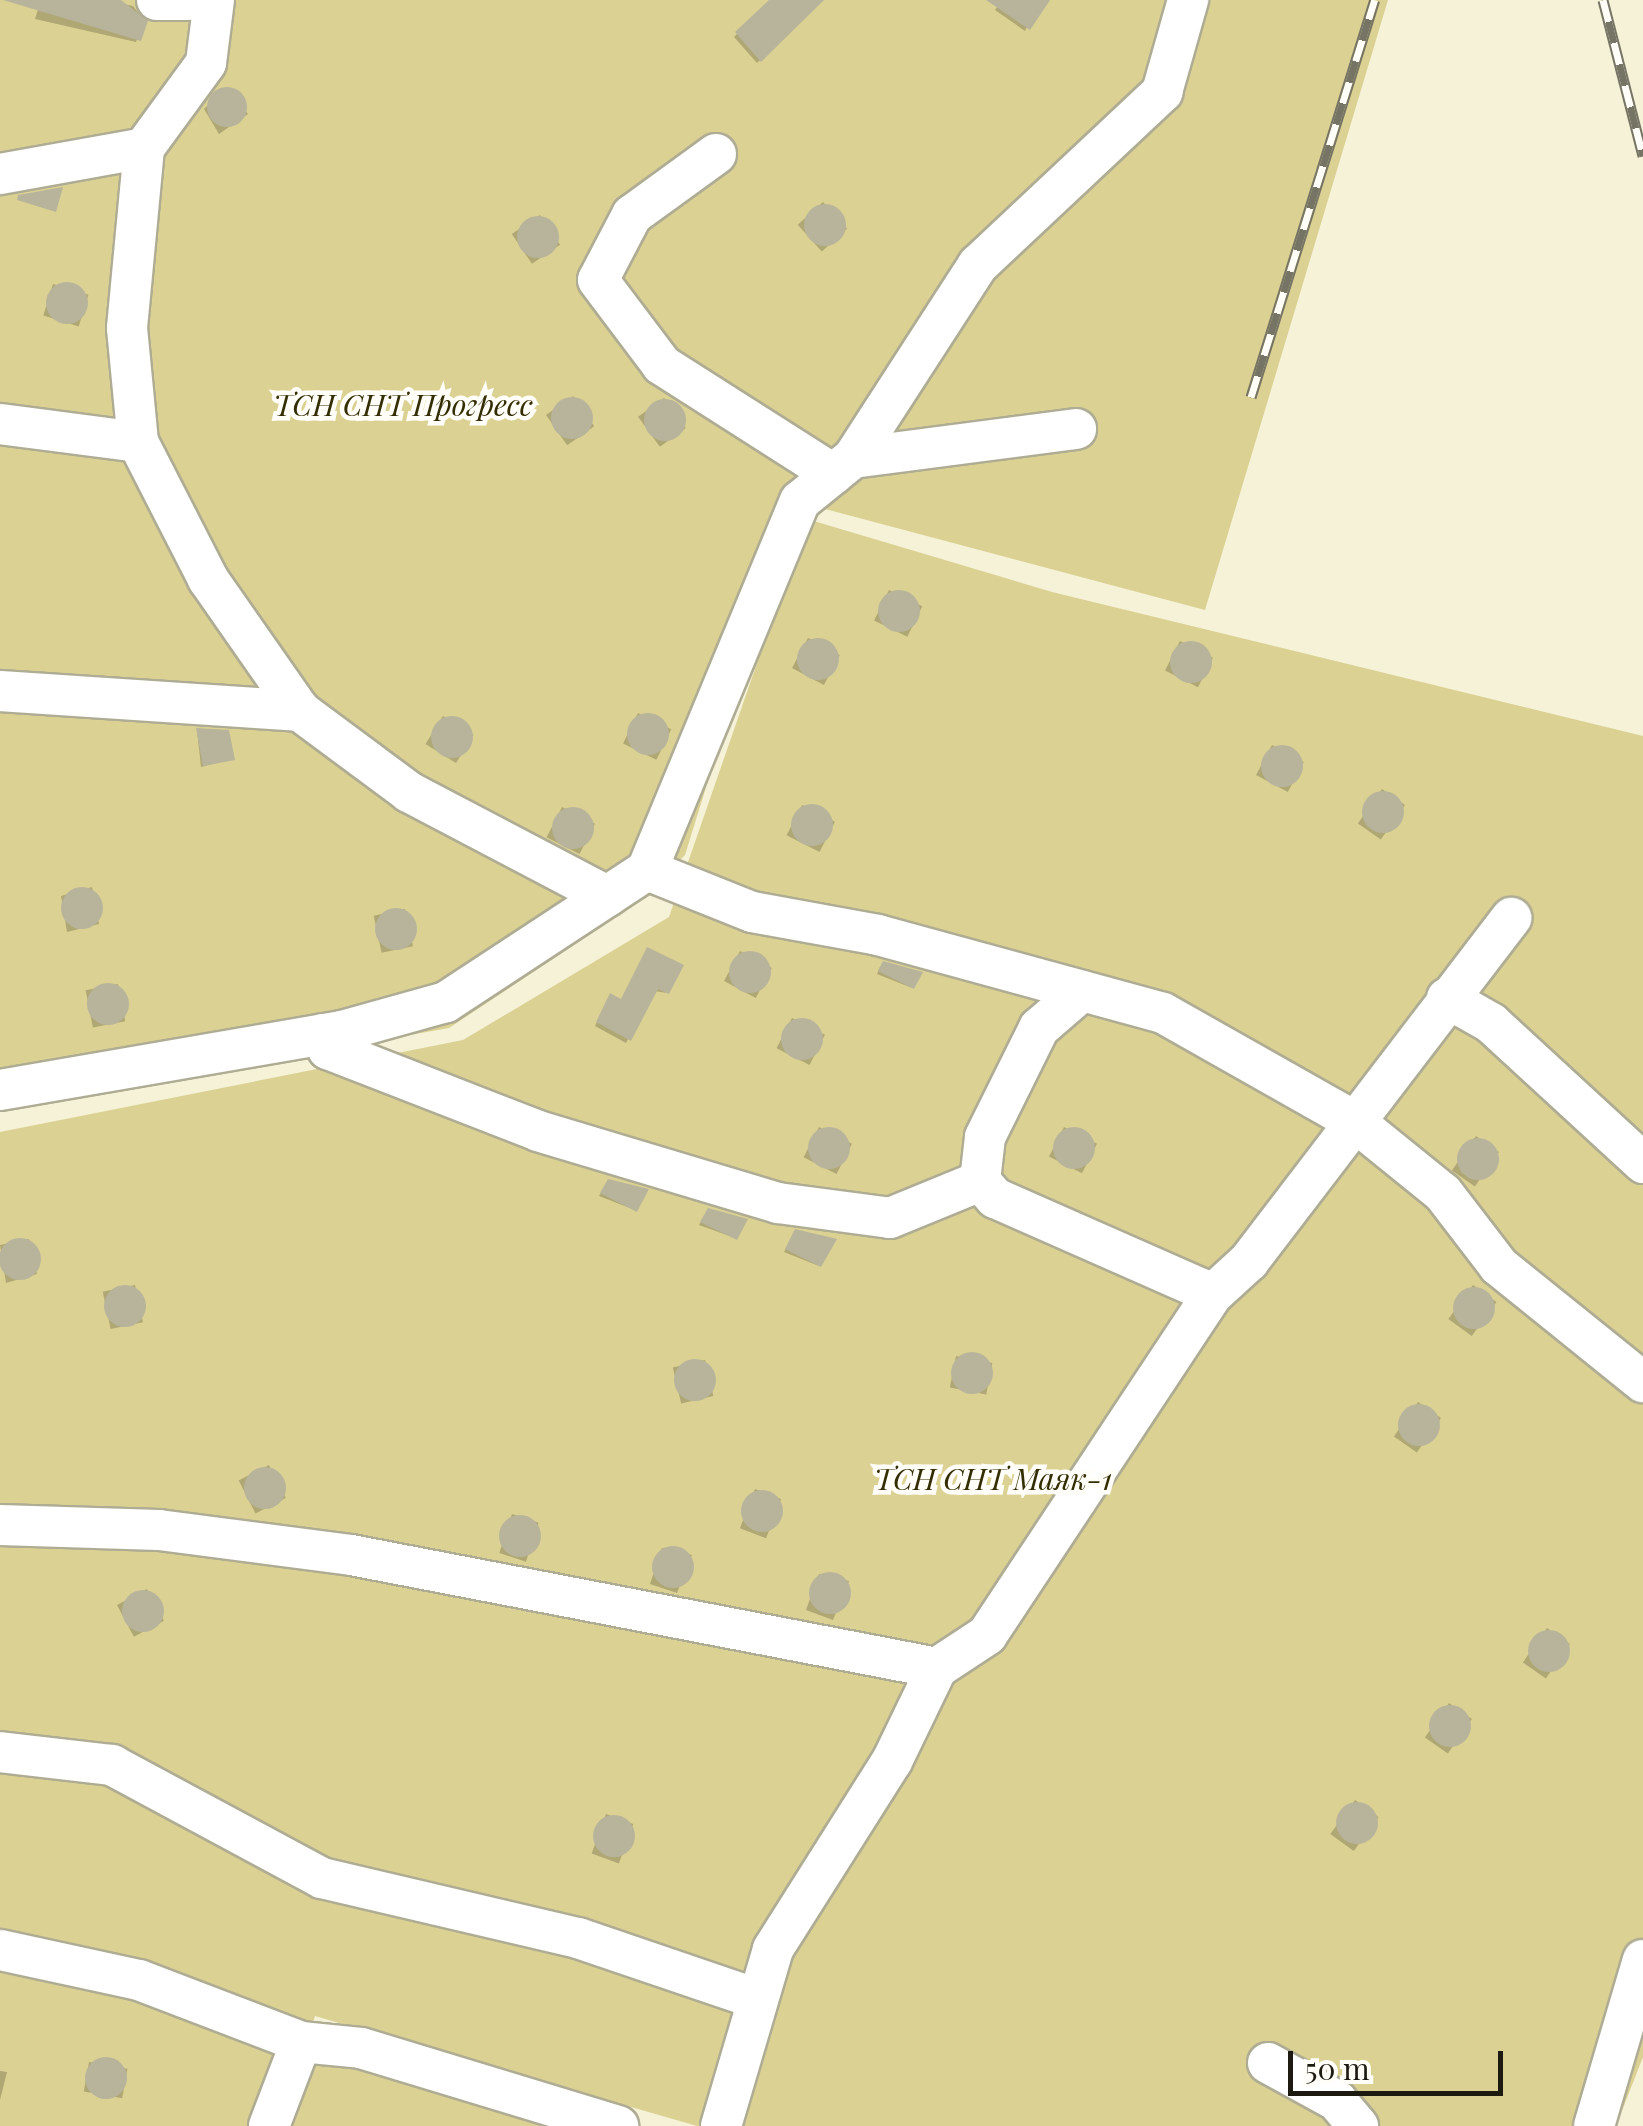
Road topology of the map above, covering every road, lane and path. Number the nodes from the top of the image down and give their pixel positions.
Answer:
1 (157, 0) edge
2 (188, 0) edge
3 (214, 0) edge
4 (1188, 0) edge
5 (144, 148) junction
6 (716, 154) dead end
7 (0, 174) edge
8 (0, 424) edge
9 (1076, 429) dead end
10 (138, 442) junction
11 (843, 466) junction
12 (0, 691) edge
13 (300, 711) junction
14 (647, 870) junction
15 (607, 896) junction
16 (1512, 918) dead end
17 (1082, 990) junction
18 (1447, 998) junction
19 (323, 1034) junction
20 (0, 1090) edge
21 (1354, 1121) junction
22 (1643, 1163) edge
23 (980, 1181) junction
24 (1213, 1294) junction
25 (1643, 1382) edge
26 (0, 1525) edge
27 (936, 1668) junction
28 (0, 1752) edge
29 (0, 1950) edge
30 (1643, 1960) edge
31 (757, 1999) junction
32 (301, 2042) junction
33 (1268, 2063) dead end
34 (269, 2126) edge
35 (618, 2126) edge
36 (721, 2126) edge
37 (1358, 2126) edge
38 (1594, 2126) edge

1 - 2 street
3 - 5 street
4 - 11 street
5 - 7 street
5 - 10 street
6 - 11 street
8 - 10 street
9 - 11 street
10 - 13 street
11 - 14 street
12 - 13 street
13 - 15 street
14 - 15 street
14 - 17 street
15 - 19 street
16 - 18 street
17 - 21 street
17 - 23 street
18 - 21 street
18 - 22 street
19 - 20 street
19 - 23 street
21 - 24 street
21 - 25 street
23 - 24 street
24 - 27 street
26 - 27 street
27 - 31 street
28 - 31 street
29 - 32 street
30 - 38 street
31 - 36 street
32 - 34 street
32 - 35 street
33 - 37 street

